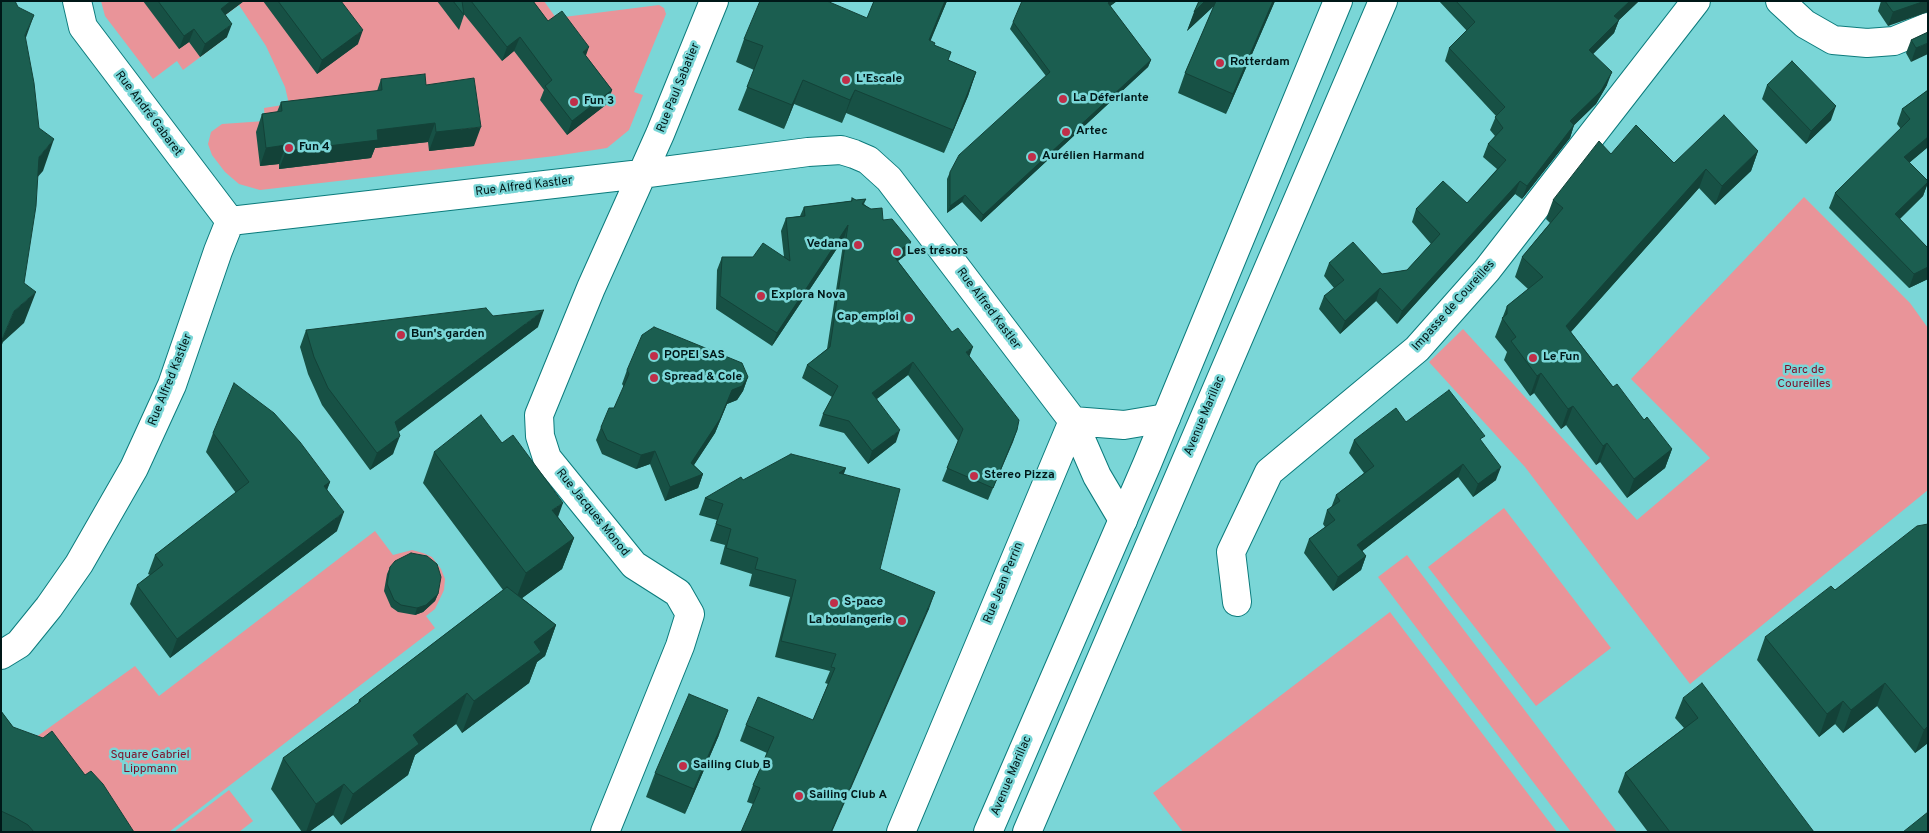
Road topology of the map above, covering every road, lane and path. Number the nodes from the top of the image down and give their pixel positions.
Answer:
1 (76, 1) edge
2 (714, 1) edge
3 (1338, 1) edge
4 (1383, 1) edge
5 (1696, 1) edge
6 (1780, 1) edge
7 (1928, 27) edge
8 (641, 174) junction
9 (230, 221) junction
10 (1166, 418) junction
11 (1073, 421) junction
12 (1123, 520) junction
13 (1237, 602) dead end
14 (1, 655) edge
15 (605, 832) edge
16 (901, 832) edge
17 (988, 832) edge
18 (1027, 832) edge

1 - 9 street, Rue André Gabaret
2 - 8 street, Rue Paul Sabatier
3 - 10 street, Avenue Marillac
4 - 18 street, Avenue Marillac
5 - 13 street, Impasse de Coureilles
6 - 7 street
8 - 9 street, Rue Alfred Kastler
8 - 11 street, Rue Alfred Kastler
8 - 15 street, Rue Jacques Monod
9 - 14 street, Rue Alfred Kastler
10 - 11 street
10 - 12 street, Avenue Marillac
11 - 12 street, Rue Alfred Kastler
11 - 16 street, Rue Jean Perrin
12 - 17 street, Avenue Marillac

